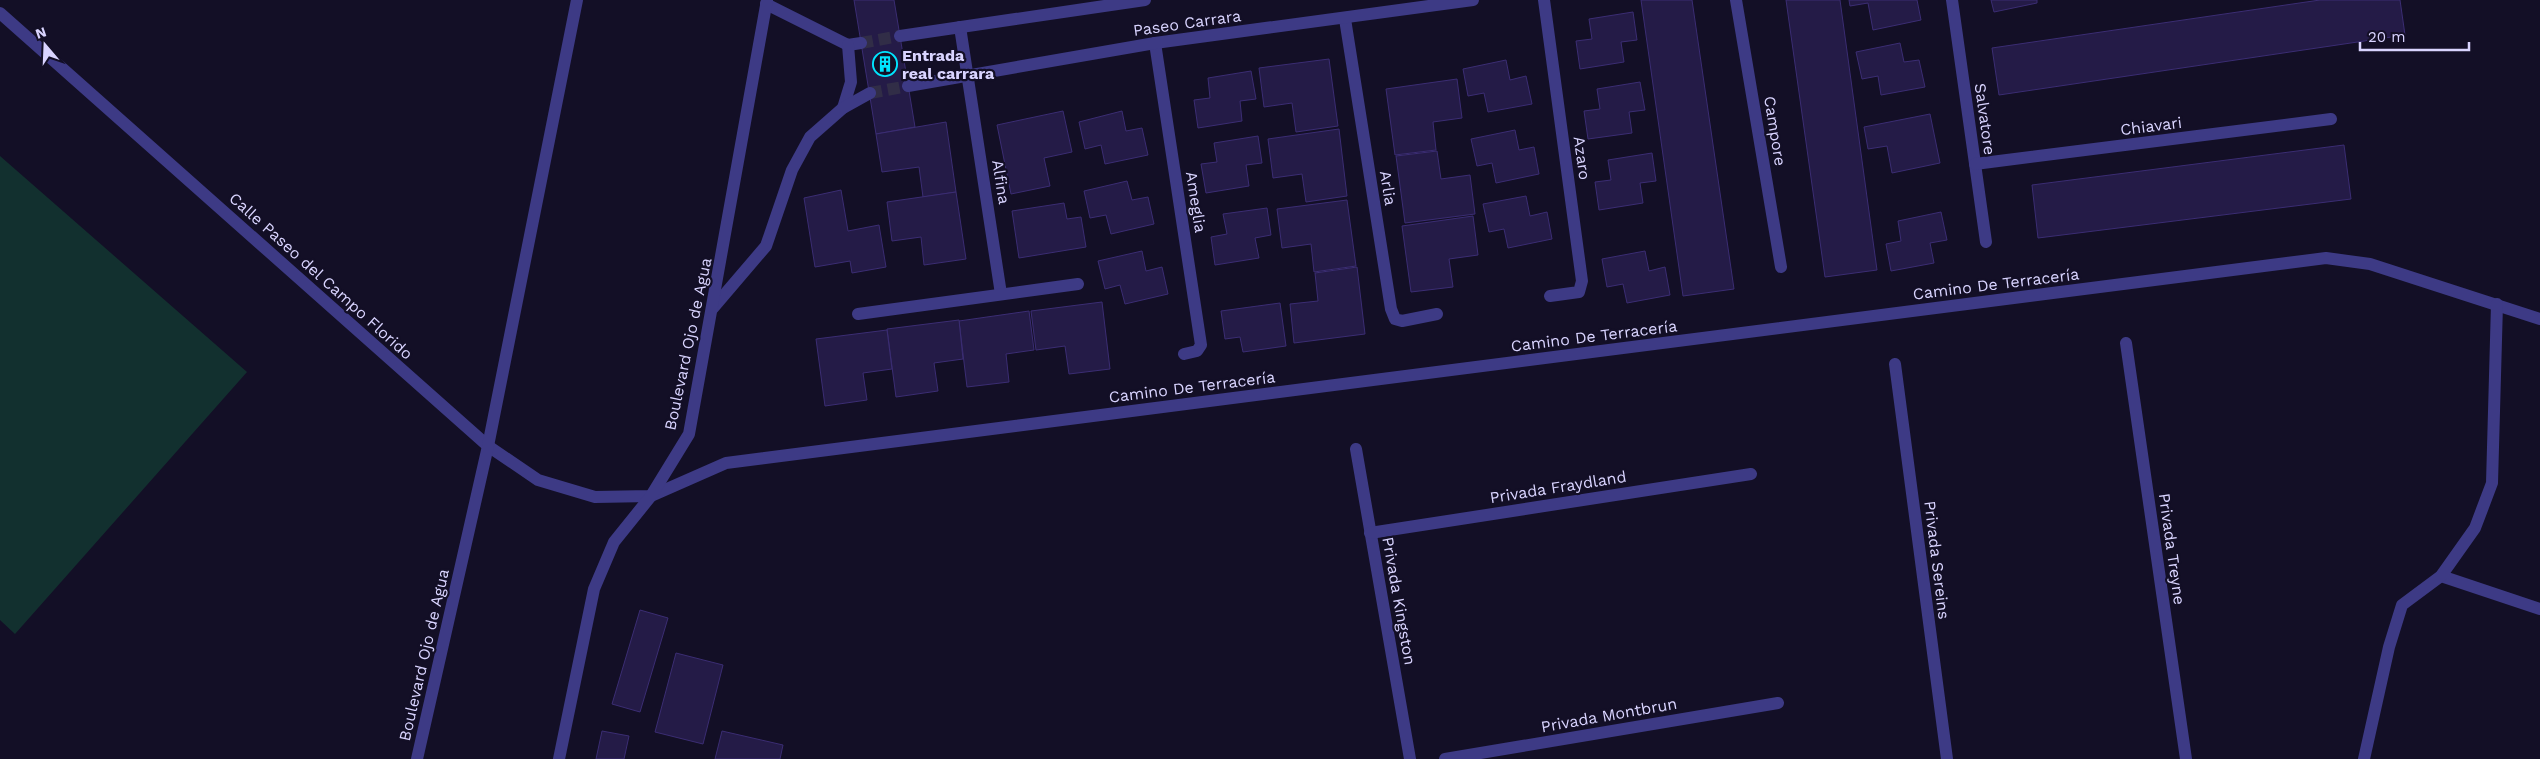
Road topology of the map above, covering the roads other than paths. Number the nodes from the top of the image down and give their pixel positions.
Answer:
1 (577, 0) edge
2 (1145, 0) edge
3 (1472, 0) edge
4 (1544, 0) edge
5 (1736, 0) edge
6 (1952, 0) edge
7 (767, 2) edge
8 (0, 13) edge
9 (1345, 19) junction
10 (960, 28) junction
11 (900, 36) tunnel mouth
12 (861, 43) tunnel mouth
13 (1155, 43) junction
14 (848, 45) junction
15 (968, 76) junction
16 (908, 86) tunnel mouth
17 (870, 93) tunnel mouth
18 (843, 108) junction
19 (2331, 119) dead end
20 (1975, 164) junction
21 (1986, 242) dead end
22 (1781, 268) dead end
23 (1078, 284) dead end
24 (1001, 294) junction
25 (1550, 296) dead end
26 (2497, 304) junction
27 (713, 308) junction
28 (858, 314) dead end
29 (1437, 314) dead end
30 (2540, 319) edge
31 (2126, 343) dead end
32 (1184, 354) dead end
33 (1895, 364) dead end
34 (488, 446) junction
35 (1356, 449) dead end
36 (1751, 474) dead end
37 (651, 496) junction
38 (1370, 533) junction
39 (2441, 576) junction
40 (2540, 609) edge
41 (1778, 703) dead end
42 (417, 759) edge
43 (559, 759) edge
44 (1410, 759) edge
45 (1446, 759) edge
46 (1947, 759) edge
47 (2186, 759) edge
48 (2364, 759) edge

1 - 34 street, Boulevard Ojo de Agua
2 - 10 street, Paseo Carrara
3 - 9 street, Paseo Carrara
4 - 25 street, Azaro
5 - 22 street, Campore
6 - 20 street, Salvatore
7 - 14 street
7 - 27 street, Boulevard Ojo de Agua
8 - 34 street, Calle Paseo del Campo Florido
9 - 13 street, Paseo Carrara
9 - 29 street, Arlia
10 - 11 street, Paseo Carrara
10 - 15 street, Alfina
12 - 14 street
13 - 15 street, Paseo Carrara
13 - 32 street, Ameglia
14 - 18 street
15 - 16 street, Paseo Carrara
15 - 24 street, Alfina
17 - 18 street
18 - 27 street
19 - 20 street, Chiavari
20 - 21 street, Salvatore
23 - 24 street
24 - 28 street
26 - 30 street, Camino De Terracería
26 - 37 street, Camino De Terracería
26 - 39 street
27 - 37 street, Boulevard Ojo de Agua
31 - 47 street, Privada Treyne
33 - 46 street, Privada Sereins
34 - 37 street, Calle Paseo del Campo Florido
34 - 42 street, Boulevard Ojo de Agua
35 - 38 street, Privada Kingston
36 - 38 street, Privada Fraydland
37 - 43 street, Boulevard Ojo de Agua
38 - 44 street, Privada Kingston
39 - 40 street
39 - 48 street
41 - 45 street, Privada Montbrun

